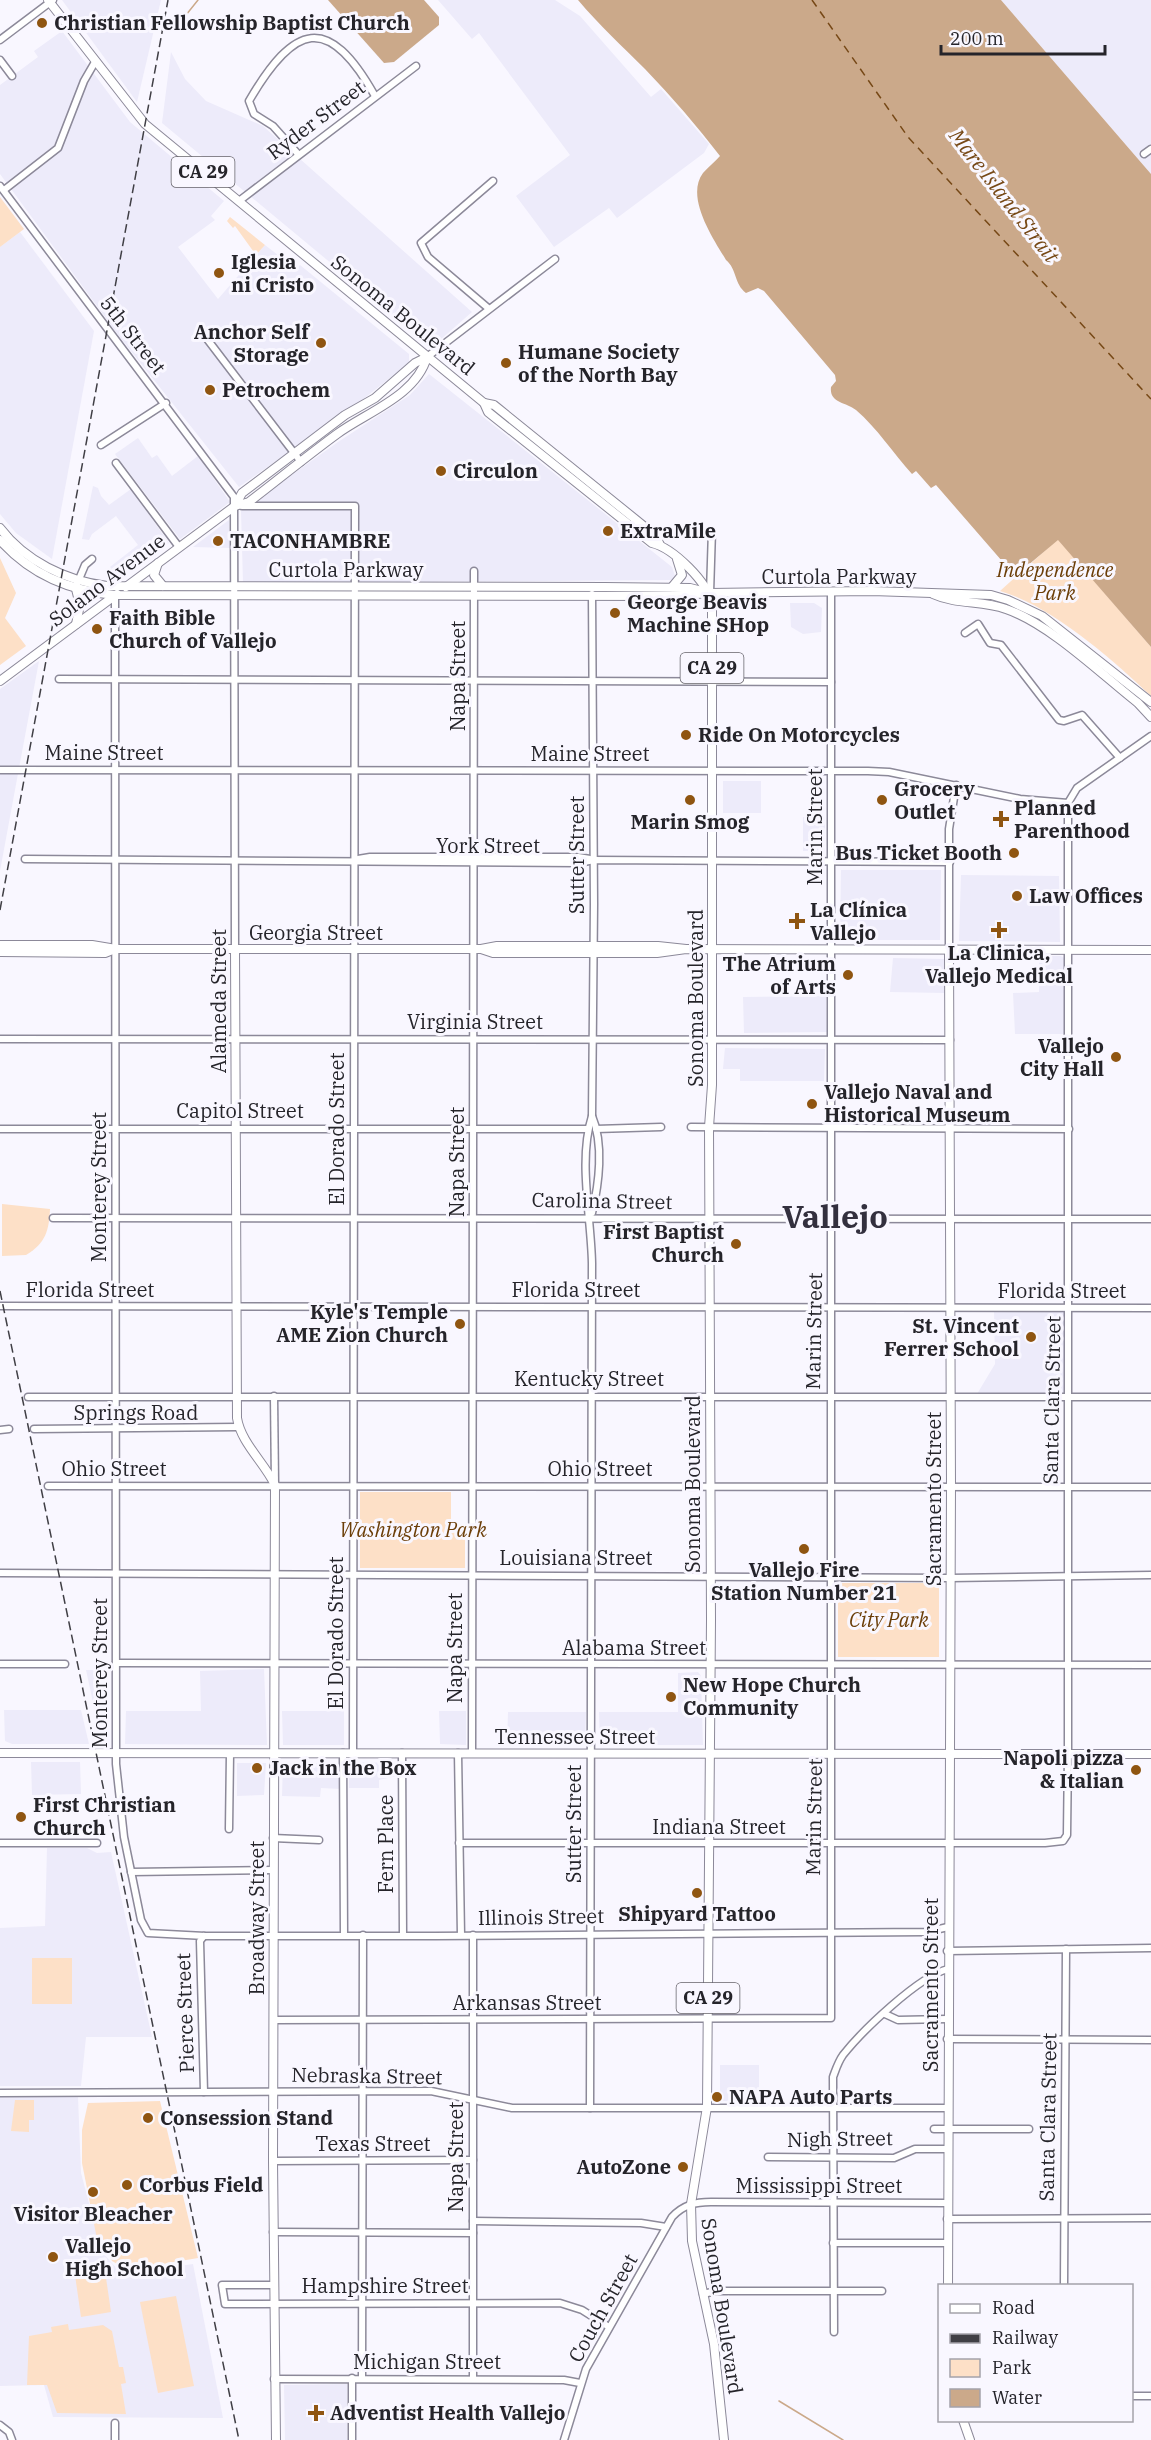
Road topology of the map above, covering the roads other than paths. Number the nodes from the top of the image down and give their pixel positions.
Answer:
1 (51, 1) edge
2 (0, 40) edge
3 (0, 60) edge
4 (95, 63) junction
5 (416, 66) dead end
6 (12, 76) dead end
7 (375, 96) junction
8 (1151, 148) edge
9 (298, 153) junction
10 (1144, 154) dead end
11 (493, 181) dead end
12 (2, 188) edge
13 (239, 201) junction
14 (555, 259) dead end
15 (488, 308) junction
16 (204, 335) dead end
17 (427, 357) junction
18 (166, 403) junction
19 (101, 445) dead end
20 (294, 453) junction
21 (301, 462) junction
22 (116, 463) dead end
23 (235, 506) junction
24 (0, 528) edge
25 (712, 530) dead end
26 (0, 540) edge
27 (179, 547) junction
28 (677, 558) junction
29 (92, 559) dead end
30 (158, 563) junction
31 (474, 571) dead end
32 (77, 585) junction
33 (164, 586) junction
34 (126, 587) junction
35 (672, 587) junction
36 (235, 590) junction
37 (355, 590) junction
38 (474, 590) junction
39 (831, 592) junction
40 (710, 593) junction
41 (592, 594) junction
42 (933, 594) junction
43 (115, 595) junction
44 (76, 624) junction
45 (965, 633) dead end
46 (59, 679) dead end
47 (116, 680) junction
48 (235, 680) junction
49 (474, 680) junction
50 (0, 681) edge
51 (712, 681) junction
52 (355, 682) junction
53 (593, 682) junction
54 (831, 682) junction
55 (1151, 702) edge
56 (1151, 717) edge
57 (1151, 736) edge
58 (1120, 758) junction
59 (0, 770) edge
60 (116, 770) junction
61 (235, 770) junction
62 (355, 771) junction
63 (474, 771) junction
64 (593, 771) junction
65 (712, 771) junction
66 (831, 772) junction
67 (956, 785) junction
68 (1068, 803) junction
69 (25, 859) dead end
70 (116, 860) junction
71 (235, 860) junction
72 (355, 860) junction
73 (474, 860) junction
74 (594, 860) junction
75 (711, 861) junction
76 (832, 861) junction
77 (950, 862) junction
78 (0, 945) edge
79 (116, 949) junction
80 (235, 949) junction
81 (354, 949) junction
82 (477, 949) junction
83 (594, 949) junction
84 (832, 949) junction
85 (712, 950) junction
86 (949, 950) junction
87 (1068, 950) junction
88 (1151, 950) edge
89 (0, 952) edge
90 (116, 1038) junction
91 (236, 1038) junction
92 (474, 1038) junction
93 (0, 1039) edge
94 (353, 1039) junction
95 (592, 1040) junction
96 (712, 1040) junction
97 (831, 1040) junction
98 (950, 1040) junction
99 (592, 1116) junction
100 (236, 1127) junction
101 (661, 1127) dead end
102 (691, 1127) dead end
103 (709, 1127) junction
104 (831, 1127) junction
105 (0, 1128) edge
106 (116, 1128) junction
107 (353, 1128) junction
108 (473, 1128) junction
109 (951, 1128) junction
110 (588, 1129) junction
111 (596, 1129) junction
112 (1069, 1129) junction
113 (116, 1217) junction
114 (353, 1217) junction
115 (473, 1217) junction
116 (591, 1217) junction
117 (950, 1217) junction
118 (53, 1218) dead end
119 (236, 1218) junction
120 (831, 1218) junction
121 (1068, 1218) junction
122 (709, 1219) junction
123 (1151, 1219) edge
124 (0, 1306) edge
125 (116, 1306) junction
126 (236, 1306) junction
127 (353, 1307) junction
128 (472, 1307) junction
129 (592, 1307) junction
130 (709, 1307) junction
131 (831, 1307) junction
132 (951, 1308) junction
133 (1070, 1308) junction
134 (1151, 1308) edge
135 (472, 1395) junction
136 (592, 1395) junction
137 (28, 1396) dead end
138 (116, 1396) junction
139 (236, 1396) junction
140 (274, 1396) junction
141 (709, 1396) junction
142 (829, 1396) junction
143 (353, 1397) junction
144 (950, 1397) junction
145 (1069, 1397) junction
146 (1151, 1397) edge
147 (238, 1427) junction
148 (34, 1429) dead end
149 (0, 1430) edge
150 (9, 1430) dead end
151 (116, 1430) junction
152 (275, 1485) junction
153 (353, 1485) junction
154 (472, 1485) junction
155 (951, 1485) junction
156 (48, 1486) dead end
157 (116, 1486) junction
158 (591, 1486) junction
159 (710, 1486) junction
160 (830, 1486) junction
161 (1068, 1486) junction
162 (1151, 1487) edge
163 (0, 1573) edge
164 (116, 1574) junction
165 (273, 1574) junction
166 (353, 1574) junction
167 (471, 1574) junction
168 (591, 1575) junction
169 (711, 1575) junction
170 (1068, 1575) junction
171 (1151, 1575) edge
172 (831, 1576) junction
173 (950, 1578) junction
174 (116, 1663) junction
175 (0, 1664) edge
176 (65, 1664) dead end
177 (273, 1664) junction
178 (711, 1664) junction
179 (832, 1664) junction
180 (353, 1665) junction
181 (472, 1665) junction
182 (591, 1665) junction
183 (1068, 1665) junction
184 (1151, 1665) edge
185 (950, 1666) junction
186 (0, 1753) edge
187 (343, 1753) junction
188 (353, 1753) junction
189 (402, 1753) junction
190 (458, 1753) junction
191 (472, 1753) junction
192 (591, 1753) junction
193 (709, 1753) junction
194 (116, 1754) junction
195 (230, 1754) junction
196 (273, 1754) junction
197 (832, 1754) junction
198 (949, 1754) junction
199 (1068, 1754) junction
200 (1151, 1754) edge
201 (229, 1829) dead end
202 (273, 1838) junction
203 (319, 1840) dead end
204 (0, 1843) edge
205 (97, 1843) dead end
206 (459, 1843) junction
207 (590, 1843) junction
208 (709, 1843) junction
209 (831, 1843) junction
210 (948, 1844) junction
211 (1015, 1844) joint
212 (273, 1870) junction
213 (131, 1872) junction
214 (141, 1921) joint
215 (948, 1931) junction
216 (709, 1932) junction
217 (590, 1933) junction
218 (831, 1933) junction
219 (344, 1935) junction
220 (363, 1935) junction
221 (403, 1935) junction
222 (461, 1935) junction
223 (473, 1935) junction
224 (205, 1936) junction
225 (273, 1936) junction
226 (1151, 1948) edge
227 (1066, 1949) junction
228 (949, 1958) junction
229 (885, 2014) junction
230 (947, 2019) junction
231 (274, 2020) junction
232 (363, 2020) junction
233 (473, 2020) junction
234 (591, 2020) junction
235 (708, 2020) junction
236 (779, 2020) joint
237 (947, 2039) junction
238 (1066, 2040) junction
239 (1151, 2040) edge
240 (363, 2091) junction
241 (0, 2092) edge
242 (204, 2092) junction
243 (273, 2092) junction
244 (473, 2100) junction
245 (708, 2107) junction
246 (590, 2108) junction
247 (831, 2108) junction
248 (947, 2108) junction
249 (947, 2128) junction
250 (934, 2129) dead end
251 (1029, 2129) dead end
252 (947, 2149) junction
253 (768, 2157) dead end
254 (832, 2158) junction
255 (473, 2160) junction
256 (273, 2161) junction
257 (363, 2161) junction
258 (832, 2203) junction
259 (691, 2204) junction
260 (947, 2204) junction
261 (1063, 2218) junction
262 (1151, 2218) edge
263 (947, 2219) junction
264 (473, 2222) junction
265 (666, 2227) junction
266 (273, 2232) junction
267 (363, 2233) junction
268 (473, 2233) junction
269 (833, 2243) junction
270 (948, 2243) junction
271 (948, 2284) edge
272 (1064, 2284) edge
273 (273, 2285) junction
274 (833, 2291) junction
275 (882, 2291) dead end
276 (703, 2294) junction
277 (362, 2302) junction
278 (274, 2303) junction
279 (473, 2303) junction
280 (609, 2327) junction
281 (834, 2332) dead end
282 (352, 2378) junction
283 (362, 2378) junction
284 (274, 2379) junction
285 (473, 2379) junction
286 (580, 2383) junction
287 (1133, 2396) edge
288 (1151, 2396) edge
289 (963, 2422) edge
290 (115, 2423) dead end
291 (0, 2425) edge
292 (12, 2440) edge
293 (115, 2440) edge
294 (276, 2440) edge
295 (352, 2440) edge
296 (564, 2440) edge
297 (724, 2440) edge
298 (970, 2440) edge

1 - 2 street
1 - 4 main road, Sonoma Boulevard / CA 29
3 - 6 street
4 - 12 street
4 - 13 main road, Sonoma Boulevard / CA 29
5 - 7 street, Ryder Street
7 - 9 street, Ryder Street
7 - 9 street
8 - 10 street
9 - 13 street, Ryder Street
11 - 15 street
12 - 18 street, 5th Street
13 - 17 main road, Sonoma Boulevard / CA 29
14 - 15 street, Solano Avenue
15 - 17 street, Solano Avenue
16 - 20 street
17 - 20 main road, Solano Avenue
17 - 21 main road, Solano Avenue
17 - 28 main road, Sonoma Boulevard / CA 29
18 - 19 street
18 - 23 street, 5th Street
20 - 21 street
20 - 23 main road, Solano Avenue
21 - 23 main road, Solano Avenue
22 - 27 street
23 - 27 main road, Solano Avenue
23 - 36 street, Alameda Street
23 - 37 street, El Dorado Street
24 - 32 main road, Curtola Parkway
25 - 40 street
26 - 32 main road, Curtola Parkway
27 - 30 main road, Solano Avenue
28 - 35 main road
28 - 40 main road, Sonoma Boulevard / CA 29
29 - 32 street
30 - 33 main road
30 - 34 main road, Solano Avenue
31 - 38 street, Napa Street
32 - 34 main road, Curtola Parkway
32 - 43 main road, Curtola Parkway
32 - 44 main road
33 - 34 main road, Curtola Parkway
33 - 36 main road, Curtola Parkway
34 - 43 main road, Solano Avenue
35 - 38 main road, Curtola Parkway
35 - 40 main road, Curtola Parkway
36 - 37 main road, Curtola Parkway
36 - 43 main road, Curtola Parkway
36 - 48 street, Alameda Street
37 - 38 main road, Curtola Parkway
37 - 52 street, El Dorado Street
38 - 41 main road, Curtola Parkway
38 - 49 street, Napa Street
39 - 40 main road, Curtola Parkway
39 - 42 main road, Curtola Parkway
39 - 54 street, Marin Street
40 - 41 main road, Curtola Parkway
40 - 51 main road, Sonoma Boulevard / CA 29
41 - 53 street, Sutter Street
42 - 55 main road, Curtola Parkway
42 - 56 main road, Curtola Parkway
43 - 44 main road, Solano Avenue
43 - 47 street, Monterey Street
44 - 50 main road, Solano Avenue
45 - 58 street
46 - 47 street
47 - 48 street
47 - 60 street, Monterey Street
48 - 52 street
48 - 61 street, Alameda Street
49 - 52 street
49 - 53 street
49 - 63 street, Napa Street
51 - 53 street
51 - 54 street
51 - 65 main road, Sonoma Boulevard / CA 29
52 - 62 street, El Dorado Street
53 - 64 street, Sutter Street
54 - 66 street, Marin Street
57 - 58 street
58 - 68 street
59 - 60 street, Maine Street
60 - 61 street, Maine Street
60 - 70 street, Monterey Street
61 - 62 street, Maine Street
61 - 71 street, Alameda Street
62 - 63 street, Maine Street
62 - 72 street, El Dorado Street
63 - 64 street, Maine Street
63 - 73 street, Napa Street
64 - 65 street, Maine Street
64 - 74 street, Sutter Street
65 - 66 street, Maine Street
65 - 75 main road, Sonoma Boulevard / CA 29
66 - 67 street, Maine Street
66 - 76 street, Marin Street
67 - 68 street, Maine Street
67 - 77 street, Sacramento Street
68 - 87 street, Santa Clara Street
69 - 70 street, York Street
70 - 71 street, York Street
70 - 79 street, Monterey Street
71 - 72 street, York Street
71 - 80 street, Alameda Street
72 - 73 street, York Street
72 - 81 street, El Dorado Street
73 - 74 street, York Street
73 - 82 street, Napa Street
74 - 75 street, York Street
74 - 83 street, Sutter Street
75 - 76 street, York Street
75 - 85 main road, Sonoma Boulevard / CA 29
76 - 77 street, York Street
76 - 84 street, Marin Street
77 - 86 street, Sacramento Street
78 - 79 main road, Georgia Street
79 - 80 main road, Georgia Street
79 - 89 main road, Georgia Street
79 - 90 street, Monterey Street
80 - 81 main road, Georgia Street
80 - 91 main road, Alameda Street
81 - 82 main road, Georgia Street
81 - 94 street, El Dorado Street
82 - 83 main road, Georgia Street
82 - 92 street, Napa Street
83 - 85 main road, Georgia Street
83 - 95 street, Sutter Street
84 - 85 main road, Georgia Street
84 - 86 main road, Georgia Street
84 - 97 street, Marin Street
85 - 96 main road, Sonoma Boulevard / CA 29
86 - 87 main road, Georgia Street
86 - 98 main road, Sacramento Street
87 - 88 main road, Georgia Street
87 - 112 street, Santa Clara Street
90 - 91 street, Virginia Street
90 - 93 street, Virginia Street
90 - 106 street, Monterey Street
91 - 94 street, Virginia Street
91 - 100 main road, Alameda Street
92 - 94 street, Virginia Street
92 - 95 street, Virginia Street
92 - 108 street, Napa Street
94 - 107 street, El Dorado Street
95 - 96 street, Virginia Street
95 - 99 street, Sutter Street
96 - 97 street, Virginia Street
96 - 103 main road, Sonoma Boulevard / CA 29
97 - 98 street, Virginia Street
97 - 104 street, Marin Street
98 - 109 main road, Sacramento Street
99 - 110 street, Sutter Street
99 - 111 street, Sutter Street
100 - 106 street, Capitol Street
100 - 107 street, Capitol Street
100 - 119 main road, Alameda Street
101 - 111 street
102 - 103 street
103 - 104 street
103 - 122 main road, Sonoma Boulevard / CA 29
104 - 109 street
104 - 120 street, Marin Street
105 - 106 street, Capitol Street
106 - 113 street, Monterey Street
107 - 108 street, Capitol Street
107 - 114 street, El Dorado Street
108 - 110 street, Capitol Street
108 - 115 street, Napa Street
109 - 112 street
109 - 117 main road, Sacramento Street
110 - 116 street, Sutter Street
111 - 116 street, Sutter Street
112 - 121 street, Santa Clara Street
113 - 118 street, Carolina Street
113 - 119 street, Carolina Street
113 - 125 street, Monterey Street
114 - 115 street, Carolina Street
114 - 119 street, Carolina Street
114 - 127 street, El Dorado Street
115 - 116 street, Carolina Street
115 - 128 street, Napa Street
116 - 122 street, Carolina Street
116 - 129 street, Sutter Street
117 - 120 street, Carolina Street
117 - 121 street, Carolina Street
117 - 132 main road, Sacramento Street
119 - 126 main road, Alameda Street
120 - 122 street, Carolina Street
120 - 131 street, Marin Street
121 - 123 street, Carolina Street
121 - 133 street, Santa Clara Street
122 - 130 main road, Sonoma Boulevard / CA 29
124 - 125 street, Florida Street
125 - 126 street, Florida Street
125 - 138 street, Monterey Street
126 - 127 street, Florida Street
126 - 139 main road, Alameda Street
127 - 128 street, Florida Street
127 - 143 street, El Dorado Street
128 - 129 street, Florida Street
128 - 135 street, Napa Street
129 - 130 street, Florida Street
129 - 136 street, Sutter Street
130 - 131 street, Florida Street
130 - 141 main road, Sonoma Boulevard / CA 29
131 - 132 street, Florida Street
131 - 142 street, Marin Street
132 - 133 street, Florida Street
132 - 144 main road, Sacramento Street
133 - 134 street, Florida Street
133 - 145 street, Santa Clara Street
135 - 136 street, Kentucky Street
135 - 143 street, Kentucky Street
135 - 154 street, Napa Street
136 - 141 street, Kentucky Street
136 - 158 street, Sutter Street
137 - 138 street, Kentucky Street
138 - 139 street, Kentucky Street
138 - 151 street, Monterey Street
139 - 140 street, Kentucky Street
139 - 147 main road, Alameda Street
140 - 143 street, Kentucky Street
140 - 152 street, Broadway Street
141 - 142 street, Kentucky Street
141 - 159 main road, Sonoma Boulevard / CA 29
142 - 144 street, Kentucky Street
142 - 160 street, Marin Street
143 - 153 street, El Dorado Street
144 - 145 street, Kentucky Street
144 - 155 main road, Sacramento Street
145 - 146 street, Kentucky Street
145 - 161 street, Santa Clara Street
147 - 151 street, Springs Road
147 - 152 main road, Alameda Street
148 - 151 street, Springs Road
149 - 150 street
151 - 157 street, Monterey Street
152 - 153 street, Ohio Street
152 - 157 street, Ohio Street
152 - 165 main road, Broadway Street
153 - 154 street, Ohio Street
153 - 166 street, El Dorado Street
154 - 158 street, Ohio Street
154 - 167 street, Napa Street
155 - 160 street, Ohio Street
155 - 161 street, Ohio Street
155 - 173 main road, Sacramento Street
156 - 157 street, Ohio Street
157 - 164 street, Monterey Street
158 - 159 street, Ohio Street
158 - 168 street, Sutter Street
159 - 160 street, Ohio Street
159 - 169 main road, Sonoma Boulevard / CA 29
160 - 172 street, Marin Street
161 - 162 street, Ohio Street
161 - 170 street, Santa Clara Street
163 - 164 street, Louisiana Street
164 - 165 street, Louisiana Street
164 - 174 street, Monterey Street
165 - 166 street, Louisiana Street
165 - 177 main road, Broadway Street
166 - 167 street, Louisiana Street
166 - 180 street, El Dorado Street
167 - 168 street, Louisiana Street
167 - 181 street, Napa Street
168 - 169 street, Louisiana Street
168 - 182 street, Sutter Street
169 - 172 street, Louisiana Street
169 - 178 main road, Sonoma Boulevard / CA 29
170 - 171 street, Louisiana Street
170 - 173 street, Louisiana Street
170 - 183 street, Santa Clara Street
172 - 173 street, Louisiana Street
172 - 179 street, Marin Street
173 - 185 main road, Sacramento Street
174 - 177 street, Alabama Street
174 - 194 street, Monterey Street
175 - 176 street
177 - 180 street, Alabama Street
177 - 196 main road, Broadway Street
178 - 179 street, Alabama Street
178 - 182 street, Alabama Street
178 - 193 main road, Sonoma Boulevard / CA 29
179 - 185 street, Alabama Street
179 - 197 street, Marin Street
180 - 181 street, Alabama Street
180 - 188 street, El Dorado Street
181 - 182 street, Alabama Street
181 - 191 street, Napa Street
182 - 192 street, Sutter Street
183 - 184 street, Alabama Street
183 - 185 street, Alabama Street
183 - 199 street, Santa Clara Street
185 - 198 main road, Sacramento Street
186 - 194 main road, Tennessee Street
187 - 188 main road, Tennessee Street
187 - 196 main road, Tennessee Street
187 - 219 street
188 - 189 main road, Tennessee Street
189 - 190 main road, Tennessee Street
189 - 221 street, Fern Place
190 - 191 main road, Tennessee Street
190 - 206 street
191 - 192 main road, Tennessee Street
192 - 193 main road, Tennessee Street
192 - 207 street, Sutter Street
193 - 197 main road, Tennessee Street
193 - 208 main road, Sonoma Boulevard / CA 29
194 - 195 main road, Tennessee Street
194 - 213 street, Monterey Street
195 - 196 main road, Tennessee Street
195 - 201 street
196 - 202 main road, Broadway Street
197 - 198 main road, Tennessee Street
197 - 209 street, Marin Street
198 - 199 main road, Tennessee Street
198 - 210 main road, Sacramento Street
199 - 200 main road, Tennessee Street
199 - 211 street, Santa Clara Street
202 - 203 street
202 - 212 main road, Broadway Street
204 - 205 street
206 - 207 street, Indiana Street
206 - 222 street
207 - 208 street, Indiana Street
207 - 217 street, Sutter Street
208 - 209 street, Indiana Street
208 - 216 main road, Sonoma Boulevard / CA 29
209 - 210 street, Indiana Street
209 - 218 street, Marin Street
210 - 211 street, Indiana Street
210 - 215 main road, Sacramento Street
212 - 213 street
212 - 225 main road, Broadway Street
213 - 214 street, Monterey Street
214 - 224 street, Illinois Street
215 - 218 street, Illinois Street
215 - 228 main road, Sacramento Street
216 - 217 street, Illinois Street
216 - 218 street, Illinois Street
216 - 235 main road, Sonoma Boulevard / CA 29
217 - 223 street, Illinois Street
217 - 234 street, Sutter Street
218 - 236 street, Marin Street
219 - 220 street, Illinois Street
219 - 225 street, Illinois Street
220 - 221 street, Illinois Street
220 - 232 street
221 - 222 street, Illinois Street
222 - 223 street, Illinois Street
223 - 233 street, Napa Street
224 - 225 street, Illinois Street
224 - 242 street, Pierce Street
225 - 231 main road, Broadway Street
226 - 227 street
227 - 228 street
227 - 238 street, Santa Clara Street
228 - 229 street
228 - 230 main road, Sacramento Street
229 - 230 street
229 - 247 street
230 - 237 main road, Sacramento Street
231 - 232 street, Arkansas Street
231 - 243 main road, Broadway Street
232 - 233 street, Arkansas Street
232 - 240 street
233 - 234 street, Arkansas Street
233 - 244 street, Napa Street
234 - 235 street, Arkansas Street
234 - 246 street, Sutter Street
235 - 236 street, Arkansas Street
235 - 245 main road, Sonoma Boulevard / CA 29
237 - 238 street
237 - 248 main road, Sacramento Street
238 - 239 street
238 - 261 street, Santa Clara Street
240 - 243 street, Nebraska Street
240 - 244 street, Nebraska Street
240 - 257 street
241 - 242 street, Nebraska Street
242 - 243 street, Nebraska Street
243 - 256 main road, Broadway Street
244 - 246 street, Nebraska Street
244 - 255 street, Napa Street
245 - 246 street, Nebraska Street
245 - 247 street, Nebraska Street
245 - 259 main road, Sonoma Boulevard / CA 29
247 - 248 street, Nebraska Street
247 - 254 street
248 - 249 main road, Sacramento Street
249 - 250 street
249 - 251 street
249 - 252 main road, Sacramento Street
252 - 254 street, Nigh Street
252 - 260 main road, Sacramento Street
253 - 254 street, Nigh Street
254 - 258 street
255 - 257 street, Texas Street
255 - 264 street, Napa Street
256 - 257 street, Texas Street
256 - 266 main road, Broadway Street
257 - 267 street
258 - 259 street, Mississippi Street
258 - 260 street, Mississippi Street
258 - 269 street
259 - 265 street, Couch Street
259 - 276 main road, Sonoma Boulevard / CA 29
260 - 263 main road, Sacramento Street
261 - 262 street
261 - 263 street
261 - 272 street, Santa Clara Street
263 - 270 main road, Sacramento Street
264 - 265 street
264 - 268 street, Napa Street
265 - 280 street, Couch Street
266 - 267 street
266 - 273 main road, Broadway Street
267 - 268 street
267 - 277 street
268 - 279 street, Napa Street
269 - 270 street
269 - 274 street
270 - 271 main road, Sacramento Street
273 - 278 main road, Broadway Street
273 - 278 street, Hampshire Street
274 - 275 street
274 - 276 street
274 - 281 street
276 - 297 main road, Sonoma Boulevard / CA 29
277 - 278 street, Hampshire Street
277 - 279 street, Hampshire Street
277 - 283 street
278 - 284 main road, Broadway Street
279 - 280 street, Hampshire Street
279 - 285 street, Napa Street
280 - 286 street, Couch Street
282 - 283 street, Michigan Street
282 - 284 street, Michigan Street
282 - 295 street
283 - 285 street, Michigan Street
284 - 294 main road, Broadway Street
285 - 286 street, Michigan Street
286 - 296 street, Couch Street
287 - 288 street
289 - 298 main road
290 - 293 street
291 - 292 street

